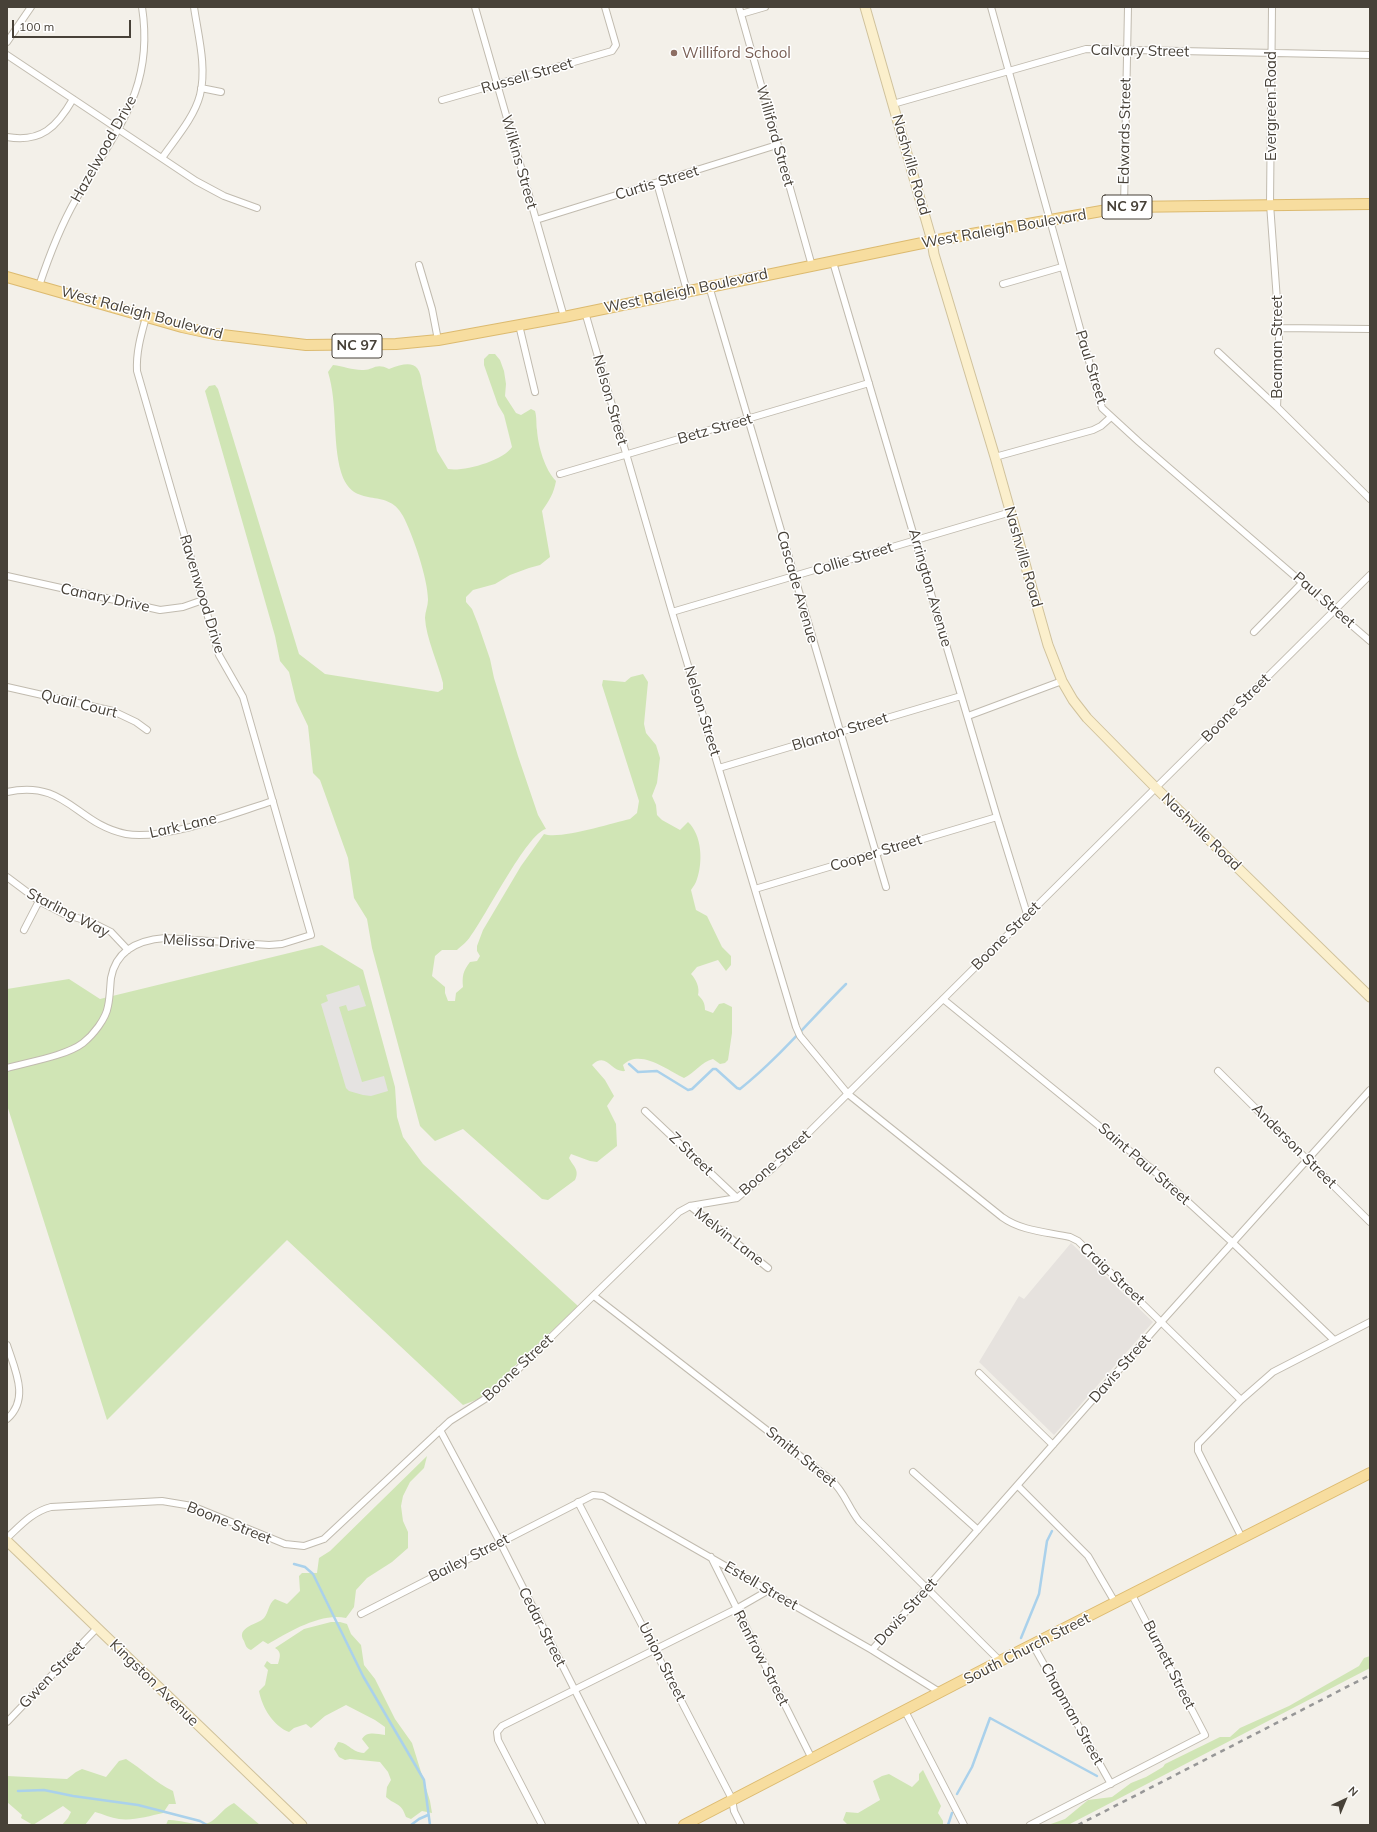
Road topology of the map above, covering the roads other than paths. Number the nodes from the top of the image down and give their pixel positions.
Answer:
1 (31, 7) edge
2 (142, 7) edge
3 (194, 7) edge
4 (475, 7) edge
5 (605, 7) edge
6 (738, 7) edge
7 (765, 7) edge
8 (865, 7) edge
9 (991, 7) edge
10 (1128, 7) edge
11 (1272, 7) edge
12 (741, 14) junction
13 (7, 42) edge
14 (1127, 50) junction
15 (1271, 54) junction
16 (7, 55) edge
17 (1370, 55) edge
18 (1009, 71) junction
19 (497, 85) junction
20 (201, 88) junction
21 (221, 92) dead end
22 (73, 99) junction
23 (442, 100) dead end
24 (893, 104) junction
25 (119, 129) junction
26 (7, 137) edge
27 (777, 145) junction
28 (162, 158) junction
29 (657, 183) junction
30 (1270, 204) junction
31 (1370, 204) edge
32 (1124, 207) junction
33 (257, 208) dead end
34 (536, 220) junction
35 (1049, 221) junction
36 (932, 241) junction
37 (833, 262) junction
38 (419, 265) dead end
39 (812, 266) junction
40 (1062, 267) junction
41 (7, 276) edge
42 (1002, 284) dead end
43 (39, 286) junction
44 (709, 286) junction
45 (687, 291) junction
46 (585, 312) junction
47 (146, 317) junction
48 (564, 317) junction
49 (519, 325) junction
50 (1279, 328) junction
51 (1370, 329) edge
52 (438, 340) junction
53 (1218, 352) dead end
54 (869, 383) junction
55 (535, 392) dead end
56 (1277, 407) junction
57 (1111, 417) junction
58 (749, 419) junction
59 (626, 455) junction
60 (995, 457) junction
61 (560, 474) dead end
62 (1370, 499) edge
63 (1011, 512) junction
64 (916, 540) junction
65 (1370, 575) edge
66 (7, 576) edge
67 (794, 576) junction
68 (1303, 582) junction
69 (203, 600) junction
70 (1335, 610) junction
71 (672, 612) junction
72 (1254, 632) dead end
73 (1370, 641) edge
74 (1062, 681) junction
75 (7, 687) edge
76 (961, 696) junction
77 (968, 716) junction
78 (147, 730) dead end
79 (841, 732) junction
80 (719, 768) junction
81 (1156, 788) junction
82 (7, 792) edge
83 (273, 801) junction
84 (997, 817) junction
85 (875, 853) junction
86 (7, 877) edge
87 (886, 887) dead end
88 (755, 890) junction
89 (39, 901) junction
90 (1027, 914) junction
91 (24, 930) dead end
92 (311, 935) joint
93 (128, 950) junction
94 (1370, 998) edge
95 (943, 999) junction
96 (7, 1068) edge
97 (1218, 1071) dead end
98 (1370, 1090) edge
99 (848, 1094) junction
100 (645, 1111) dead end
101 (1308, 1159) junction
102 (737, 1198) junction
103 (690, 1206) junction
104 (1370, 1222) edge
105 (1233, 1243) junction
106 (768, 1268) dead end
107 (594, 1296) junction
108 (1162, 1321) junction
109 (1370, 1322) edge
110 (1334, 1340) junction
111 (7, 1346) edge
112 (979, 1373) dead end
113 (1241, 1400) junction
114 (7, 1419) edge
115 (440, 1430) junction
116 (1053, 1445) junction
117 (913, 1472) dead end
118 (1370, 1473) edge
119 (1018, 1486) junction
120 (578, 1502) junction
121 (978, 1530) junction
122 (1242, 1538) junction
123 (7, 1540) edge
124 (500, 1542) junction
125 (711, 1557) junction
126 (928, 1588) junction
127 (769, 1590) junction
128 (1132, 1595) junction
129 (1116, 1604) junction
130 (736, 1609) junction
131 (361, 1614) dead end
132 (97, 1628) junction
133 (1033, 1645) junction
134 (655, 1649) junction
135 (872, 1650) junction
136 (1000, 1661) junction
137 (574, 1691) junction
138 (941, 1693) junction
139 (905, 1711) junction
140 (7, 1722) edge
141 (812, 1759) junction
142 (1111, 1784) junction
143 (732, 1799) junction
144 (302, 1825) edge
145 (542, 1825) edge
146 (643, 1825) edge
147 (684, 1825) edge
148 (741, 1825) edge
149 (964, 1825) edge
150 (1030, 1825) edge

1 - 13 street
2 - 25 street, Hazelwood Drive
3 - 20 street
4 - 19 street, Wilkins Street
5 - 19 street, Russell Street
6 - 12 street, Williford Street
7 - 12 street
8 - 24 main road, Nashville Road
9 - 18 street, Paul Street
10 - 14 street, Edwards Street
11 - 15 street, Evergreen Road
12 - 27 street, Williford Street
14 - 15 street, Calvary Street
14 - 18 street, Calvary Street
14 - 32 street, Edwards Street
15 - 17 street, Calvary Street
15 - 30 street, Evergreen Road
16 - 22 street
18 - 24 street, Calvary Street
18 - 35 street, Paul Street
19 - 23 street, Russell Street
19 - 34 street, Wilkins Street
20 - 21 street
20 - 28 street
22 - 25 street
22 - 26 street
24 - 36 main road, Nashville Road
25 - 28 street
25 - 43 street, Hazelwood Drive
27 - 29 street, Curtis Street
27 - 39 street, Williford Street
28 - 33 street
29 - 34 street, Curtis Street
29 - 45 street
30 - 31 main road, West Raleigh Boulevard / NC 97
30 - 32 main road, West Raleigh Boulevard / NC 97
30 - 50 street, Beaman Street
32 - 35 main road, West Raleigh Boulevard / NC 97
34 - 48 street, Wilkins Street
35 - 36 main road, West Raleigh Boulevard / NC 97
35 - 40 street, Paul Street
36 - 37 main road, West Raleigh Boulevard / NC 97
36 - 60 main road, Nashville Road
37 - 39 main road, West Raleigh Boulevard / NC 97
37 - 54 street, Arrington Avenue
38 - 52 street
39 - 44 main road, West Raleigh Boulevard / NC 97
40 - 42 street
40 - 57 street, Paul Street
41 - 43 main road, West Raleigh Boulevard / NC 97
43 - 47 main road, West Raleigh Boulevard / NC 97
44 - 45 main road, West Raleigh Boulevard / NC 97
44 - 58 street, Cascade Avenue
45 - 46 main road, West Raleigh Boulevard / NC 97
46 - 48 main road, West Raleigh Boulevard / NC 97
46 - 59 street, Nelson Street
47 - 52 main road, West Raleigh Boulevard / NC 97
47 - 69 street, Ravenwood Drive
48 - 49 main road, West Raleigh Boulevard / NC 97
49 - 52 main road, West Raleigh Boulevard / NC 97
49 - 55 street
50 - 51 street
50 - 56 street, Beaman Street
53 - 56 street
54 - 58 street, Betz Street
54 - 64 street, Arrington Avenue
56 - 62 street, Beaman Street
57 - 60 street
57 - 68 street, Paul Street
58 - 59 street, Betz Street
58 - 67 street, Cascade Avenue
59 - 61 street, Betz Street
59 - 71 street, Nelson Street
60 - 63 main road, Nashville Road
63 - 64 street, Collie Street
63 - 74 main road, Nashville Road
64 - 67 street, Collie Street
64 - 76 street, Arrington Avenue
65 - 70 street, Boone Street
66 - 69 street, Canary Drive
67 - 71 street, Collie Street
67 - 79 street, Cascade Avenue
68 - 70 street, Paul Street
68 - 72 street
69 - 83 street, Ravenwood Drive
70 - 73 street, Paul Street
70 - 81 street, Boone Street
71 - 80 street, Nelson Street
74 - 77 street
74 - 81 main road, Nashville Road
75 - 78 street, Quail Court
76 - 77 street, Arrington Avenue
76 - 79 street, Blanton Street
77 - 84 street, Arrington Avenue
79 - 80 street, Blanton Street
79 - 85 street, Cascade Avenue
80 - 88 street, Nelson Street
81 - 90 street, Boone Street
81 - 94 main road, Nashville Road
82 - 83 street, Lark Lane
83 - 92 street, Ravenwood Drive
84 - 85 street, Cooper Street
84 - 90 street, Arrington Avenue
85 - 87 street, Cascade Avenue
85 - 88 street, Cooper Street
86 - 89 street, Starling Way
88 - 99 street, Nelson Street
89 - 91 street
89 - 93 street, Starling Way
90 - 95 street, Boone Street
92 - 93 street, Melissa Drive
93 - 96 street, Melissa Drive
95 - 99 street, Boone Street
95 - 105 street, Saint Paul Street
97 - 101 street, Anderson Street
98 - 101 street, Davis Street
99 - 102 street, Boone Street
99 - 108 street, Craig Street
100 - 102 street, Z Street
101 - 104 street, Anderson Street
101 - 105 street, Davis Street
102 - 103 street, Boone Street
103 - 106 street, Melvin Lane
103 - 107 street, Boone Street
105 - 108 street, Davis Street
105 - 110 street, Saint Paul Street
107 - 115 street, Boone Street
107 - 126 street, Smith Street
108 - 113 street, Craig Street
108 - 116 street, Davis Street
109 - 110 street
110 - 113 street
111 - 114 street
112 - 116 street
113 - 122 street
115 - 123 street, Boone Street
115 - 124 street, Cedar Street
116 - 119 street, Davis Street
117 - 121 street
118 - 122 main road, South Church Street
119 - 121 street, Davis Street
119 - 129 street
120 - 124 street, Bailey Street
120 - 125 street, Estell Street
120 - 134 street, Union Street
121 - 126 street, Davis Street
122 - 128 main road, South Church Street
123 - 132 main road, Kingston Avenue
124 - 131 street, Bailey Street
124 - 137 street, Cedar Street
125 - 127 street, Estell Street
125 - 130 street, Renfrow Street
126 - 135 street, Davis Street
126 - 136 street, Smith Street
127 - 130 street
127 - 135 street, Estell Street
128 - 129 main road, South Church Street
128 - 142 street, Burnett Street
129 - 133 main road, South Church Street
130 - 134 street
130 - 141 street, Renfrow Street
132 - 140 street, Gwen Street
132 - 144 main road, Kingston Avenue
133 - 136 main road, South Church Street
133 - 142 street, Chapman Street
134 - 137 street
134 - 143 street, Union Street
135 - 138 street, Estell Street
136 - 138 main road, South Church Street
137 - 145 street
137 - 146 street, Cedar Street
138 - 139 main road, South Church Street
139 - 141 main road, South Church Street
139 - 149 street
141 - 143 main road, South Church Street
142 - 150 street
143 - 147 main road, South Church Street
143 - 148 street, Union Street

